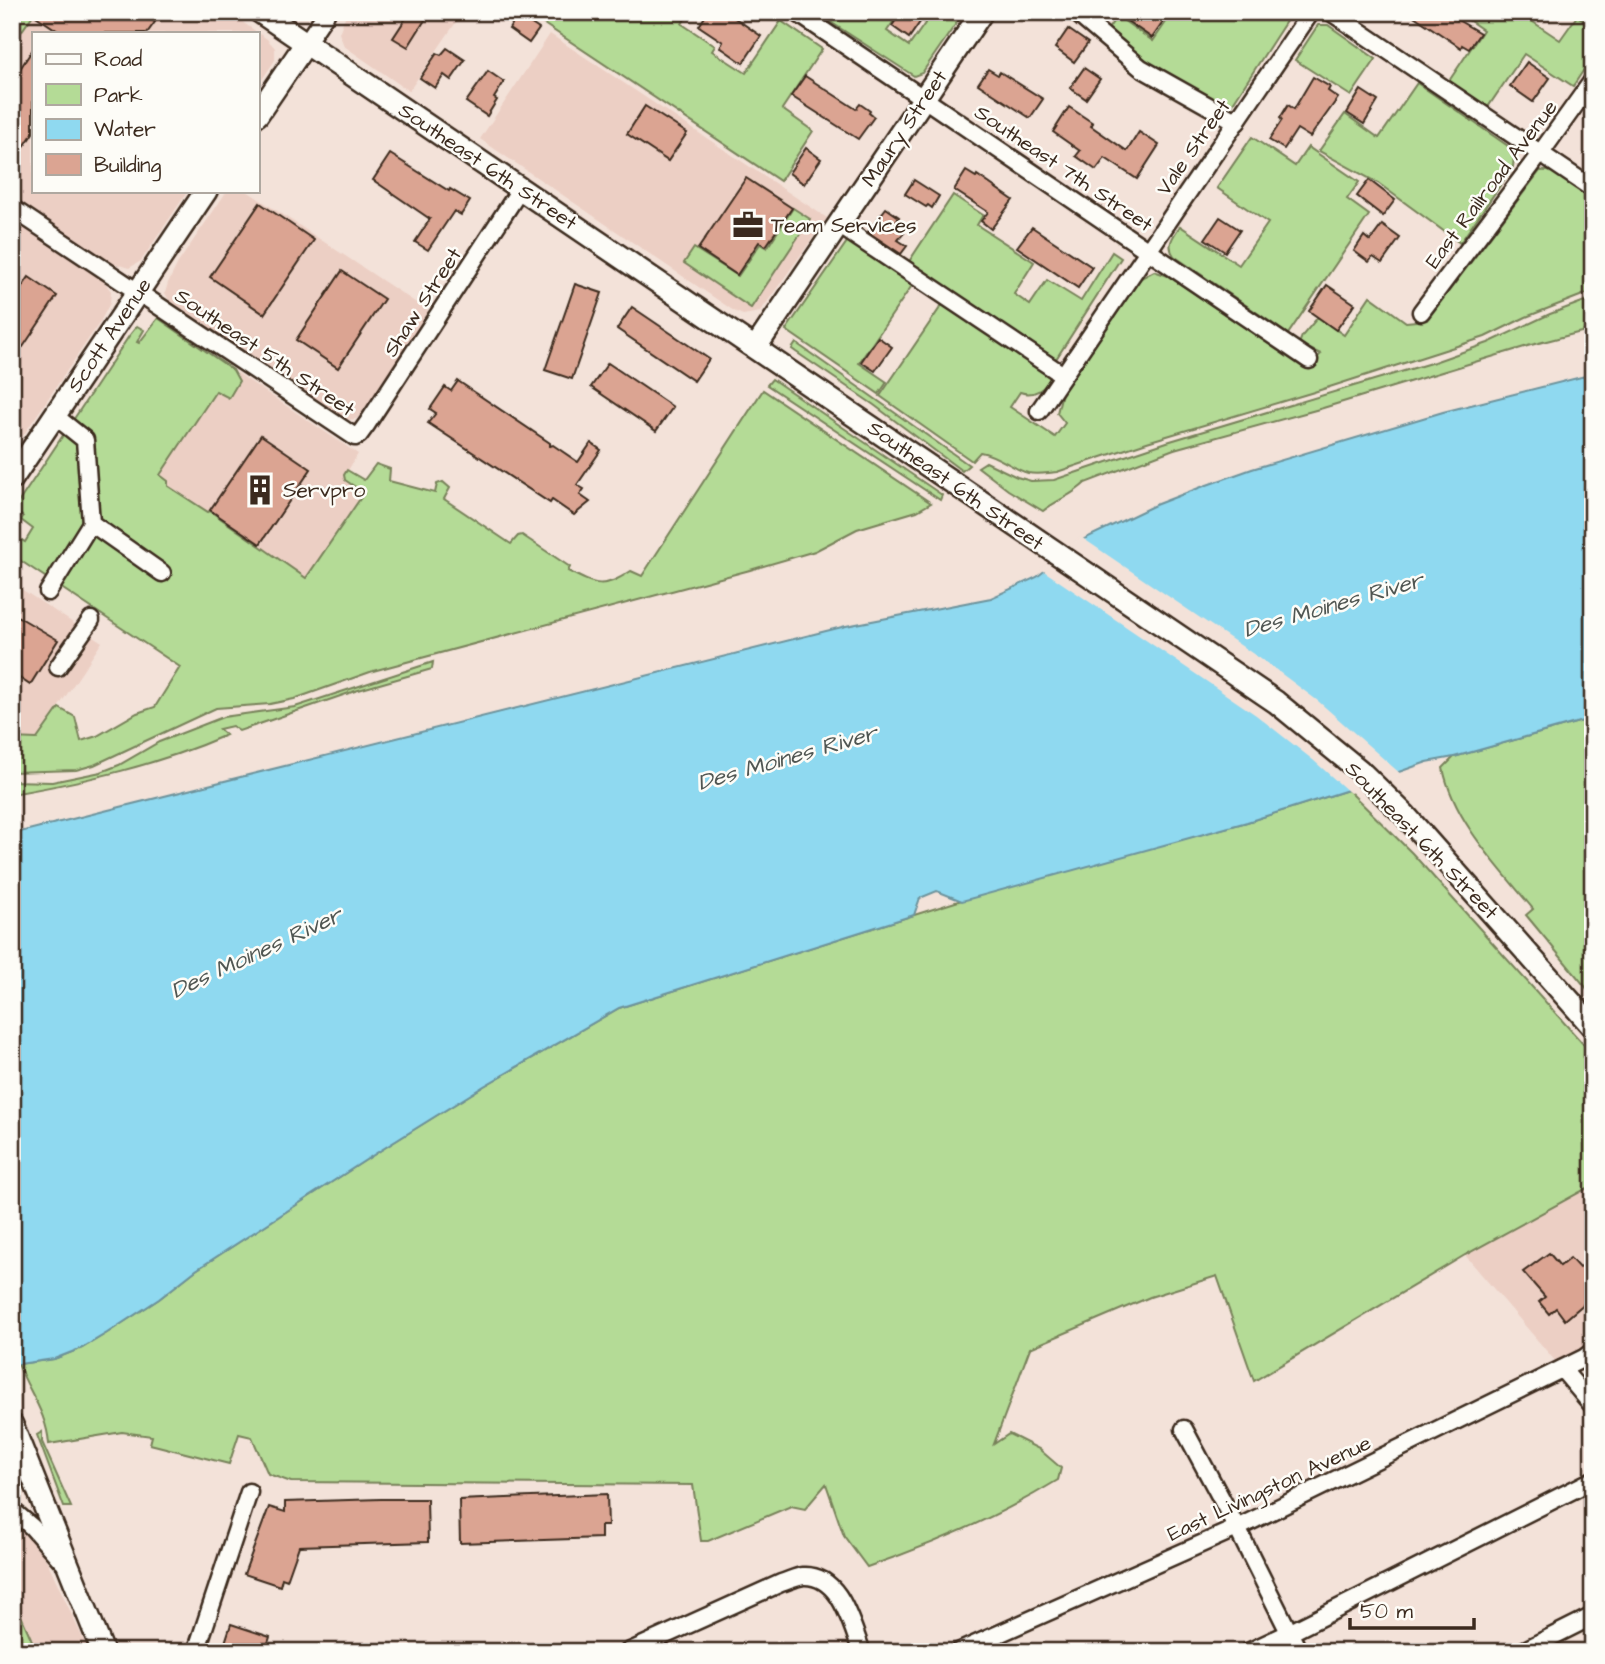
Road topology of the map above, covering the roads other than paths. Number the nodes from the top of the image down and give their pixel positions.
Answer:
1 (260, 12) edge
2 (327, 12) edge
3 (796, 12) edge
4 (982, 12) edge
5 (1075, 12) edge
6 (1311, 12) edge
7 (1331, 12) edge
8 (306, 43) junction
9 (1593, 80) edge
10 (924, 98) junction
11 (259, 112) edge
12 (1237, 122) junction
13 (1541, 154) junction
14 (521, 188) junction
15 (1593, 189) edge
16 (205, 192) edge
17 (12, 208) edge
18 (839, 225) junction
19 (1147, 250) junction
20 (137, 292) junction
21 (1421, 312) dead end
22 (756, 347) junction
23 (1309, 360) dead end
24 (1063, 375) junction
25 (1039, 411) dead end
26 (55, 415) junction
27 (355, 437) joint
28 (12, 479) edge
29 (91, 523) junction
30 (162, 573) dead end
31 (48, 592) dead end
32 (91, 620) dead end
33 (58, 667) dead end
34 (1593, 1027) edge
35 (1593, 1351) edge
36 (1562, 1369) junction
37 (1593, 1406) edge
38 (12, 1425) edge
39 (1184, 1429) dead end
40 (18, 1458) edge
41 (1593, 1480) edge
42 (249, 1492) dead end
43 (12, 1510) edge
44 (1237, 1528) junction
45 (69, 1570) junction
46 (1593, 1616) edge
47 (1289, 1633) junction
48 (103, 1652) edge
49 (196, 1652) edge
50 (628, 1652) edge
51 (862, 1652) edge
52 (958, 1652) edge
53 (1248, 1652) edge
54 (1299, 1652) edge
55 (1521, 1652) edge

1 - 8 main road, Southeast 6th Street
2 - 8 street
3 - 10 street, Southeast 7th Street
4 - 10 main road, Maury Street
5 - 12 street
6 - 12 street, Vale Street
7 - 13 street
8 - 11 main road
8 - 14 main road, Southeast 6th Street
9 - 13 street, East Railroad Avenue
10 - 18 main road, Maury Street
10 - 19 street, Southeast 7th Street
12 - 19 street, Vale Street
13 - 15 street
13 - 21 street, East Railroad Avenue
14 - 22 main road, Southeast 6th Street
14 - 27 street, Shaw Street
16 - 20 main road, Scott Avenue
17 - 20 street, Southeast 5th Street
18 - 22 main road, Maury Street
18 - 24 street
19 - 23 street, Southeast 7th Street
19 - 24 street, Vale Street
20 - 26 main road, Scott Avenue
20 - 27 street, Southeast 5th Street
22 - 34 main road, Southeast 6th Street
24 - 25 street, Vale Street
26 - 28 main road, Scott Avenue
26 - 29 street
29 - 30 street
29 - 31 street
32 - 33 street
35 - 36 street, East Livingston Avenue
36 - 37 street
36 - 44 street, East Livingston Avenue
38 - 40 main road
39 - 44 street
40 - 45 main road
41 - 47 street
42 - 49 street
43 - 45 street
44 - 47 street
44 - 52 street, East Livingston Avenue
45 - 48 main road
46 - 55 street
47 - 53 street
47 - 54 street
50 - 51 street

